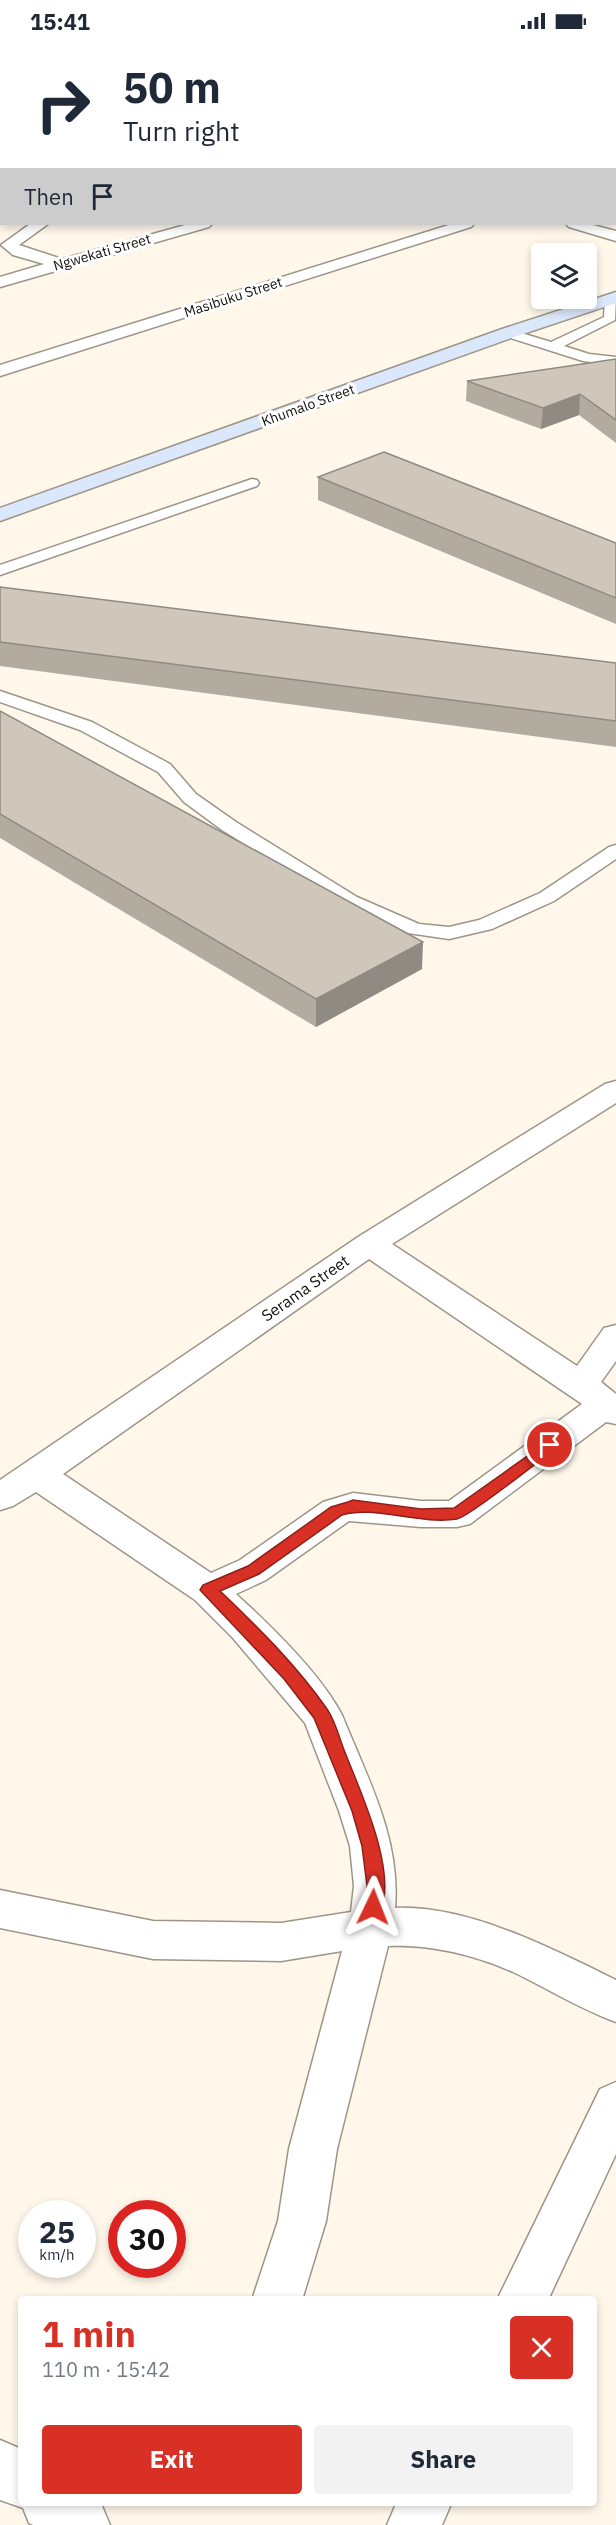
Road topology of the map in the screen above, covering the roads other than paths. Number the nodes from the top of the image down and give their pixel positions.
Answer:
1 (39, 225) edge
2 (200, 225) edge
3 (463, 225) edge
4 (577, 225) edge
5 (616, 236) edge
6 (62, 264) junction
7 (0, 282) edge
8 (614, 298) edge
9 (531, 307) edge
10 (478, 325) dead end
11 (508, 333) junction
12 (552, 347) junction
13 (616, 361) edge
14 (0, 371) edge
15 (252, 483) dead end
16 (0, 515) edge
17 (0, 570) edge
18 (0, 696) edge
19 (616, 851) edge
20 (616, 1090) edge
21 (369, 1244) junction
22 (616, 1336) edge
23 (601, 1400) edge
24 (37, 1474) junction
25 (0, 1497) edge
26 (208, 1590) junction
27 (0, 1909) edge
28 (371, 1928) junction
29 (616, 2002) edge
30 (616, 2104) edge
31 (278, 2296) edge
32 (524, 2296) edge
33 (0, 2466) edge
34 (18, 2481) edge
35 (51, 2506) edge
36 (83, 2525) edge

1 - 6 street
2 - 6 street, Ngwekati Street
3 - 14 street, Masibuku Street
4 - 5 street
6 - 7 street, Ngwekati Street
8 - 11 street, Khumalo Street
8 - 12 lane
9 - 10 street
11 - 12 lane
11 - 16 street, Khumalo Street
12 - 13 lane
15 - 17 lane
18 - 19 lane
20 - 21 street, Serama Street
21 - 23 street
21 - 24 street, Serama Street
22 - 23 street
23 - 26 street
24 - 25 street, Serama Street
24 - 26 street
26 - 28 street
27 - 28 street
28 - 29 street
28 - 31 street
30 - 32 street
33 - 34 street
35 - 36 street

